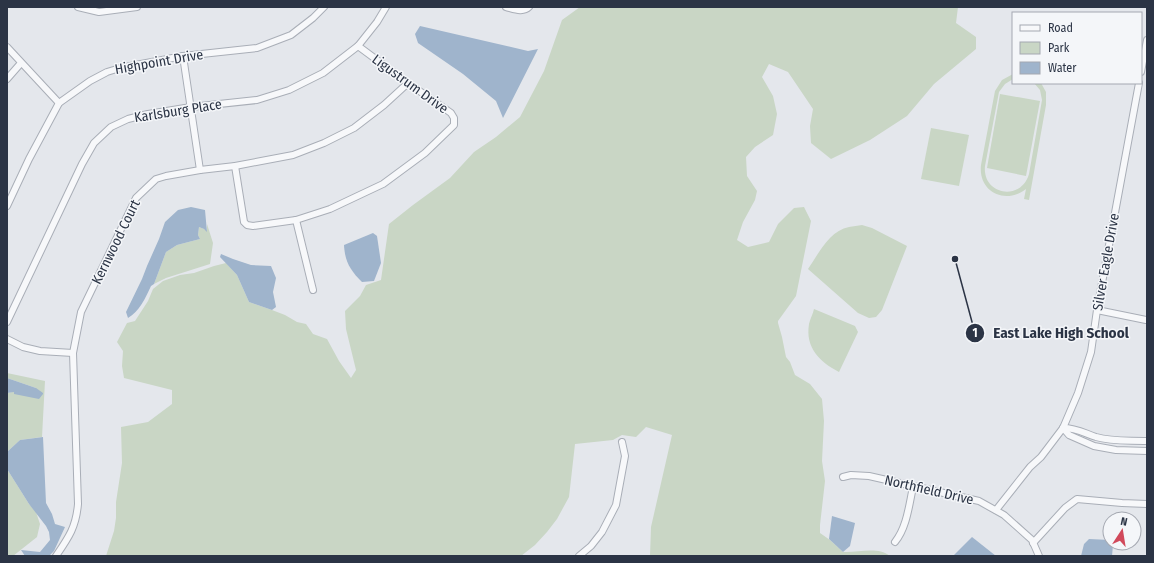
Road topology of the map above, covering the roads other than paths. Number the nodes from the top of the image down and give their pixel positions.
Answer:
1 (78, 7) edge
2 (137, 7) edge
3 (324, 7) edge
4 (386, 7) edge
5 (506, 7) edge
6 (529, 7) edge
7 (1147, 40) edge
8 (358, 46) junction
9 (7, 48) edge
10 (183, 56) junction
11 (21, 63) junction
12 (1142, 67) edge
13 (7, 79) edge
14 (408, 83) junction
15 (1139, 84) edge
16 (59, 102) junction
17 (191, 107) junction
18 (235, 166) junction
19 (200, 170) junction
20 (7, 206) edge
21 (296, 220) junction
22 (313, 290) dead end
23 (1097, 310) junction
24 (1146, 320) edge
25 (7, 322) edge
26 (7, 339) edge
27 (73, 353) junction
28 (1063, 428) junction
29 (1147, 441) edge
30 (622, 442) dead end
31 (1147, 451) edge
32 (843, 477) dead end
33 (913, 487) junction
34 (1147, 504) edge
35 (996, 510) junction
36 (896, 542) dead end
37 (1033, 543) junction
38 (56, 556) edge
39 (579, 556) edge
40 (1039, 556) edge

1 - 2 street
3 - 10 street, Highpoint Drive
4 - 8 street, Karlsburg Place
5 - 6 street
7 - 12 street
8 - 14 street, Ligustrum Drive
8 - 17 street, Karlsburg Place
9 - 11 street
10 - 16 street, Highpoint Drive
10 - 17 street
11 - 13 street
11 - 16 street
14 - 18 street, Kernwood Court
14 - 21 street, Ligustrum Drive
15 - 23 street, Silver Eagle Drive
16 - 20 street, Highpoint Drive
17 - 19 street
17 - 25 street, Karlsburg Place
18 - 19 street, Kernwood Court
18 - 21 street, Ligustrum Drive
19 - 27 street, Kernwood Court
21 - 22 street
23 - 24 street
23 - 28 street, Silver Eagle Drive
26 - 27 street
27 - 38 street, Kernwood Court
28 - 29 street
28 - 31 street
28 - 35 street, Silver Eagle Drive
30 - 39 street
32 - 33 street, Northfield Drive
33 - 35 street, Northfield Drive
33 - 36 street
34 - 37 street
35 - 37 street, Northfield Drive
37 - 40 street, Northfield Drive

